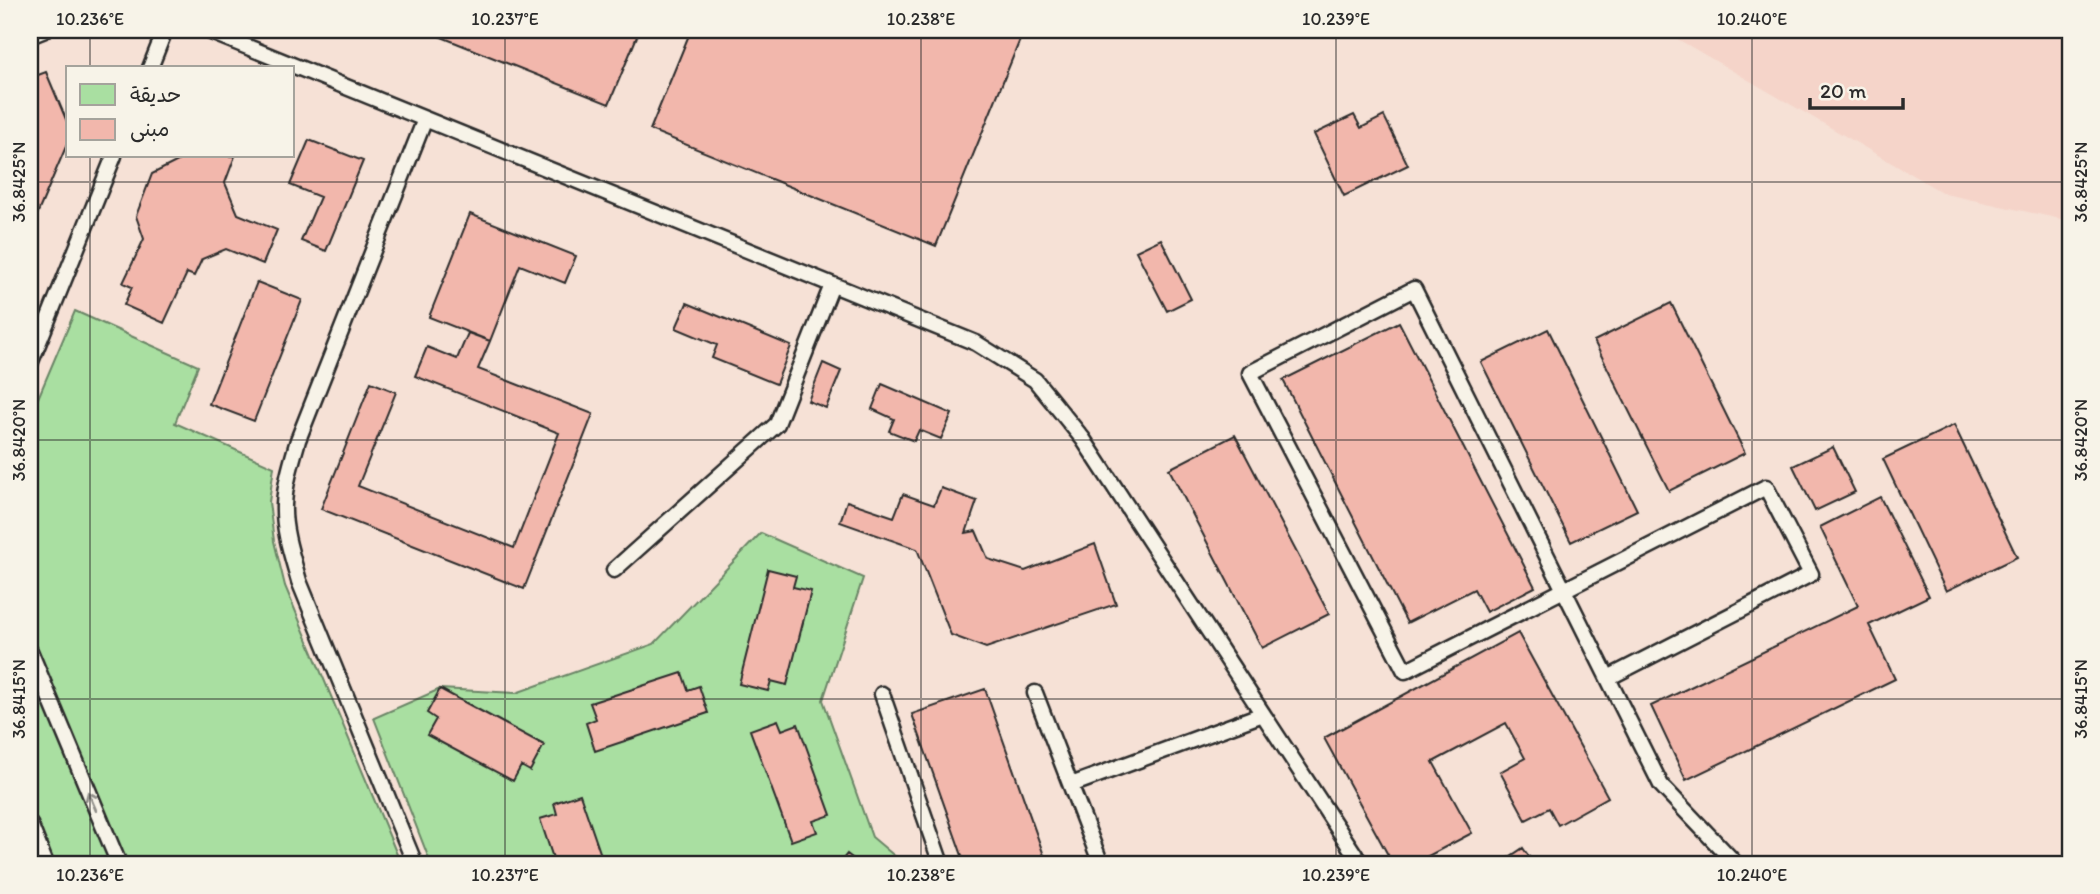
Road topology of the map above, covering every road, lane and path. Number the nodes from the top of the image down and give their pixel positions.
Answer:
1 (45, 30) edge
2 (165, 30) edge
3 (206, 30) edge
4 (30, 36) edge
5 (151, 66) edge
6 (425, 119) junction
7 (113, 158) edge
8 (832, 285) junction
9 (30, 364) edge
10 (614, 570) dead end
11 (1564, 590) junction
12 (30, 651) edge
13 (1608, 678) junction
14 (1035, 693) dead end
15 (881, 694) dead end
16 (1263, 714) junction
17 (1071, 785) junction
18 (30, 824) edge
19 (46, 864) edge
20 (119, 864) edge
21 (415, 864) edge
22 (941, 864) edge
23 (1101, 864) edge
24 (1361, 864) edge
25 (1736, 864) edge

1 - 4 lane
2 - 5 lane
3 - 6 lane
6 - 8 lane
6 - 21 lane
7 - 9 lane
8 - 10 lane
8 - 16 lane
11 - 11 lane
11 - 13 lane
11 - 13 lane
20 -> 12 lane
13 - 25 lane
14 - 17 lane
15 - 22 lane
16 - 17 lane
16 - 24 lane
17 - 23 lane
18 - 19 lane

